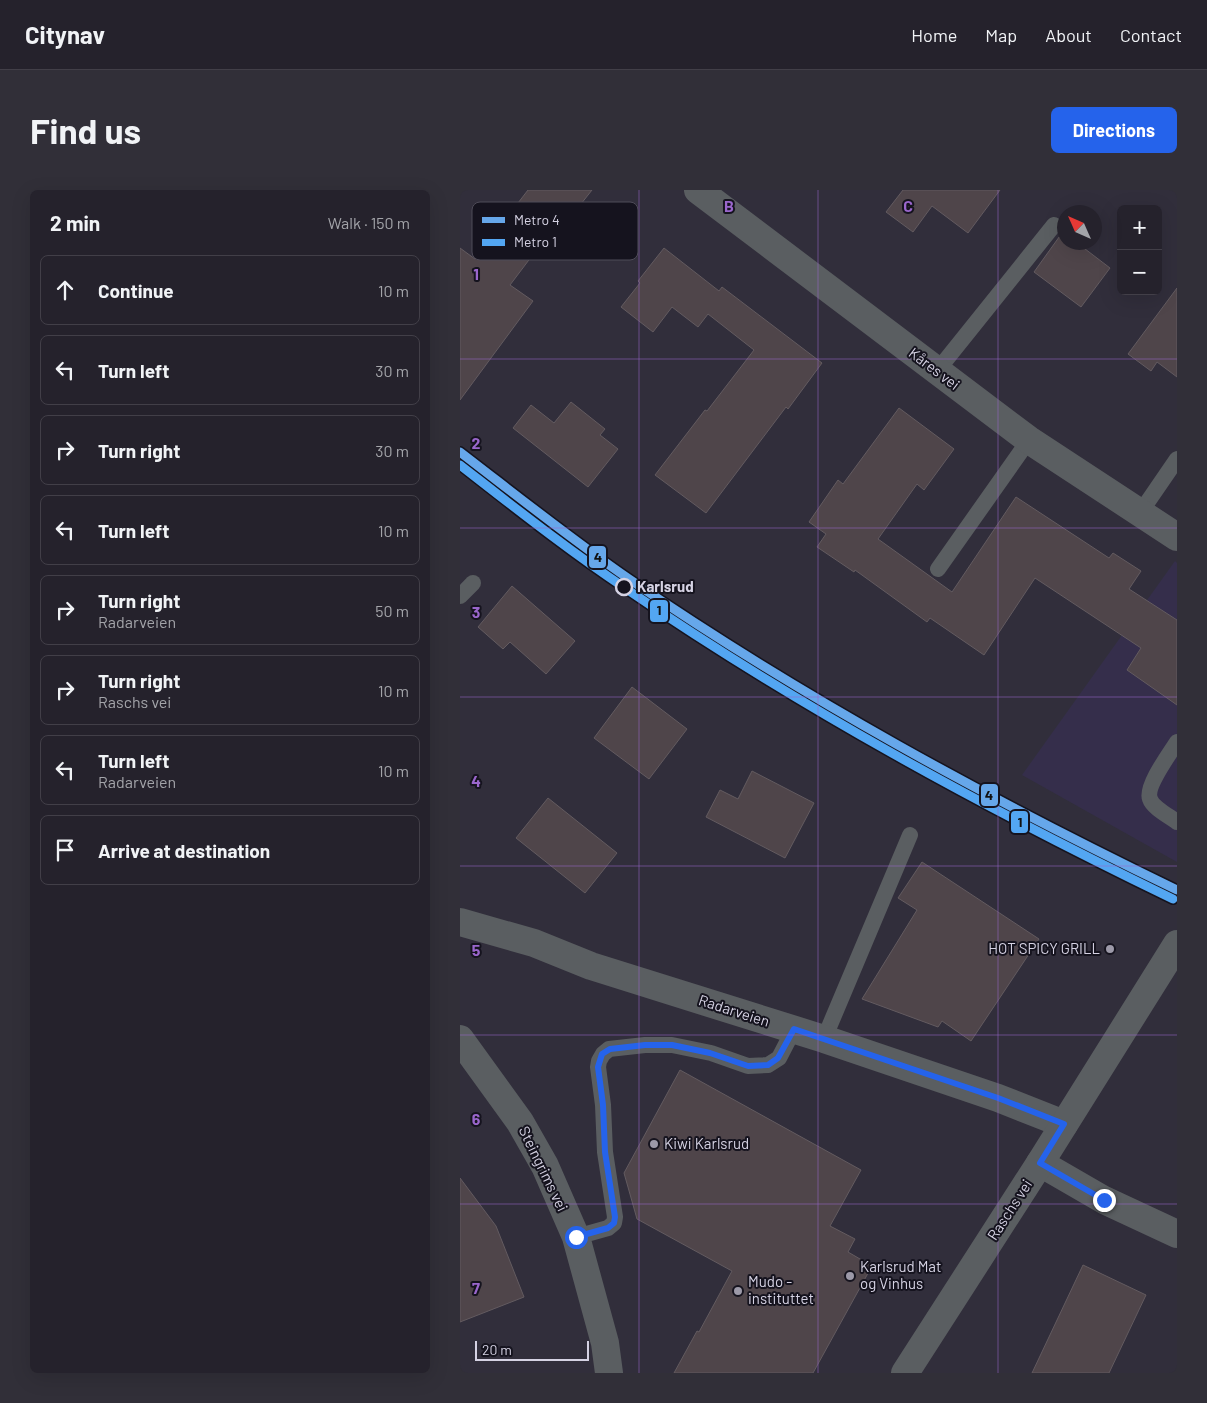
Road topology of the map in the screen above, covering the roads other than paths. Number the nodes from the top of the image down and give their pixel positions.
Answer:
1 (698, 190) edge
2 (1054, 225) dead end
3 (937, 371) junction
4 (1029, 440) junction
5 (1177, 459) edge
6 (1140, 513) junction
7 (1177, 537) edge
8 (938, 569) dead end
9 (473, 583) dead end
10 (460, 596) edge
11 (1177, 742) edge
12 (1177, 822) edge
13 (910, 835) dead end
14 (460, 922) edge
15 (1177, 944) edge
16 (794, 1029) junction
17 (460, 1039) edge
18 (824, 1039) junction
19 (1064, 1124) junction
20 (1040, 1163) junction
21 (1177, 1234) edge
22 (576, 1237) junction
23 (609, 1373) edge
24 (905, 1373) edge

1 - 3 street, Kåres vei
2 - 3 lane
3 - 4 street, Kåres vei
4 - 6 street, Kåres vei
4 - 8 lane
5 - 6 lane
6 - 7 street, Kåres vei
9 - 10 lane
11 - 12 lane
13 - 18 lane
14 - 16 street, Radarveien
15 - 19 street, Raschs vei
16 - 18 street, Radarveien
16 - 22 lane
17 - 22 street, Steingrims vei
18 - 19 street, Radarveien
19 - 20 street, Raschs vei
20 - 21 street
20 - 24 street, Raschs vei
22 - 23 street, Steingrims vei

